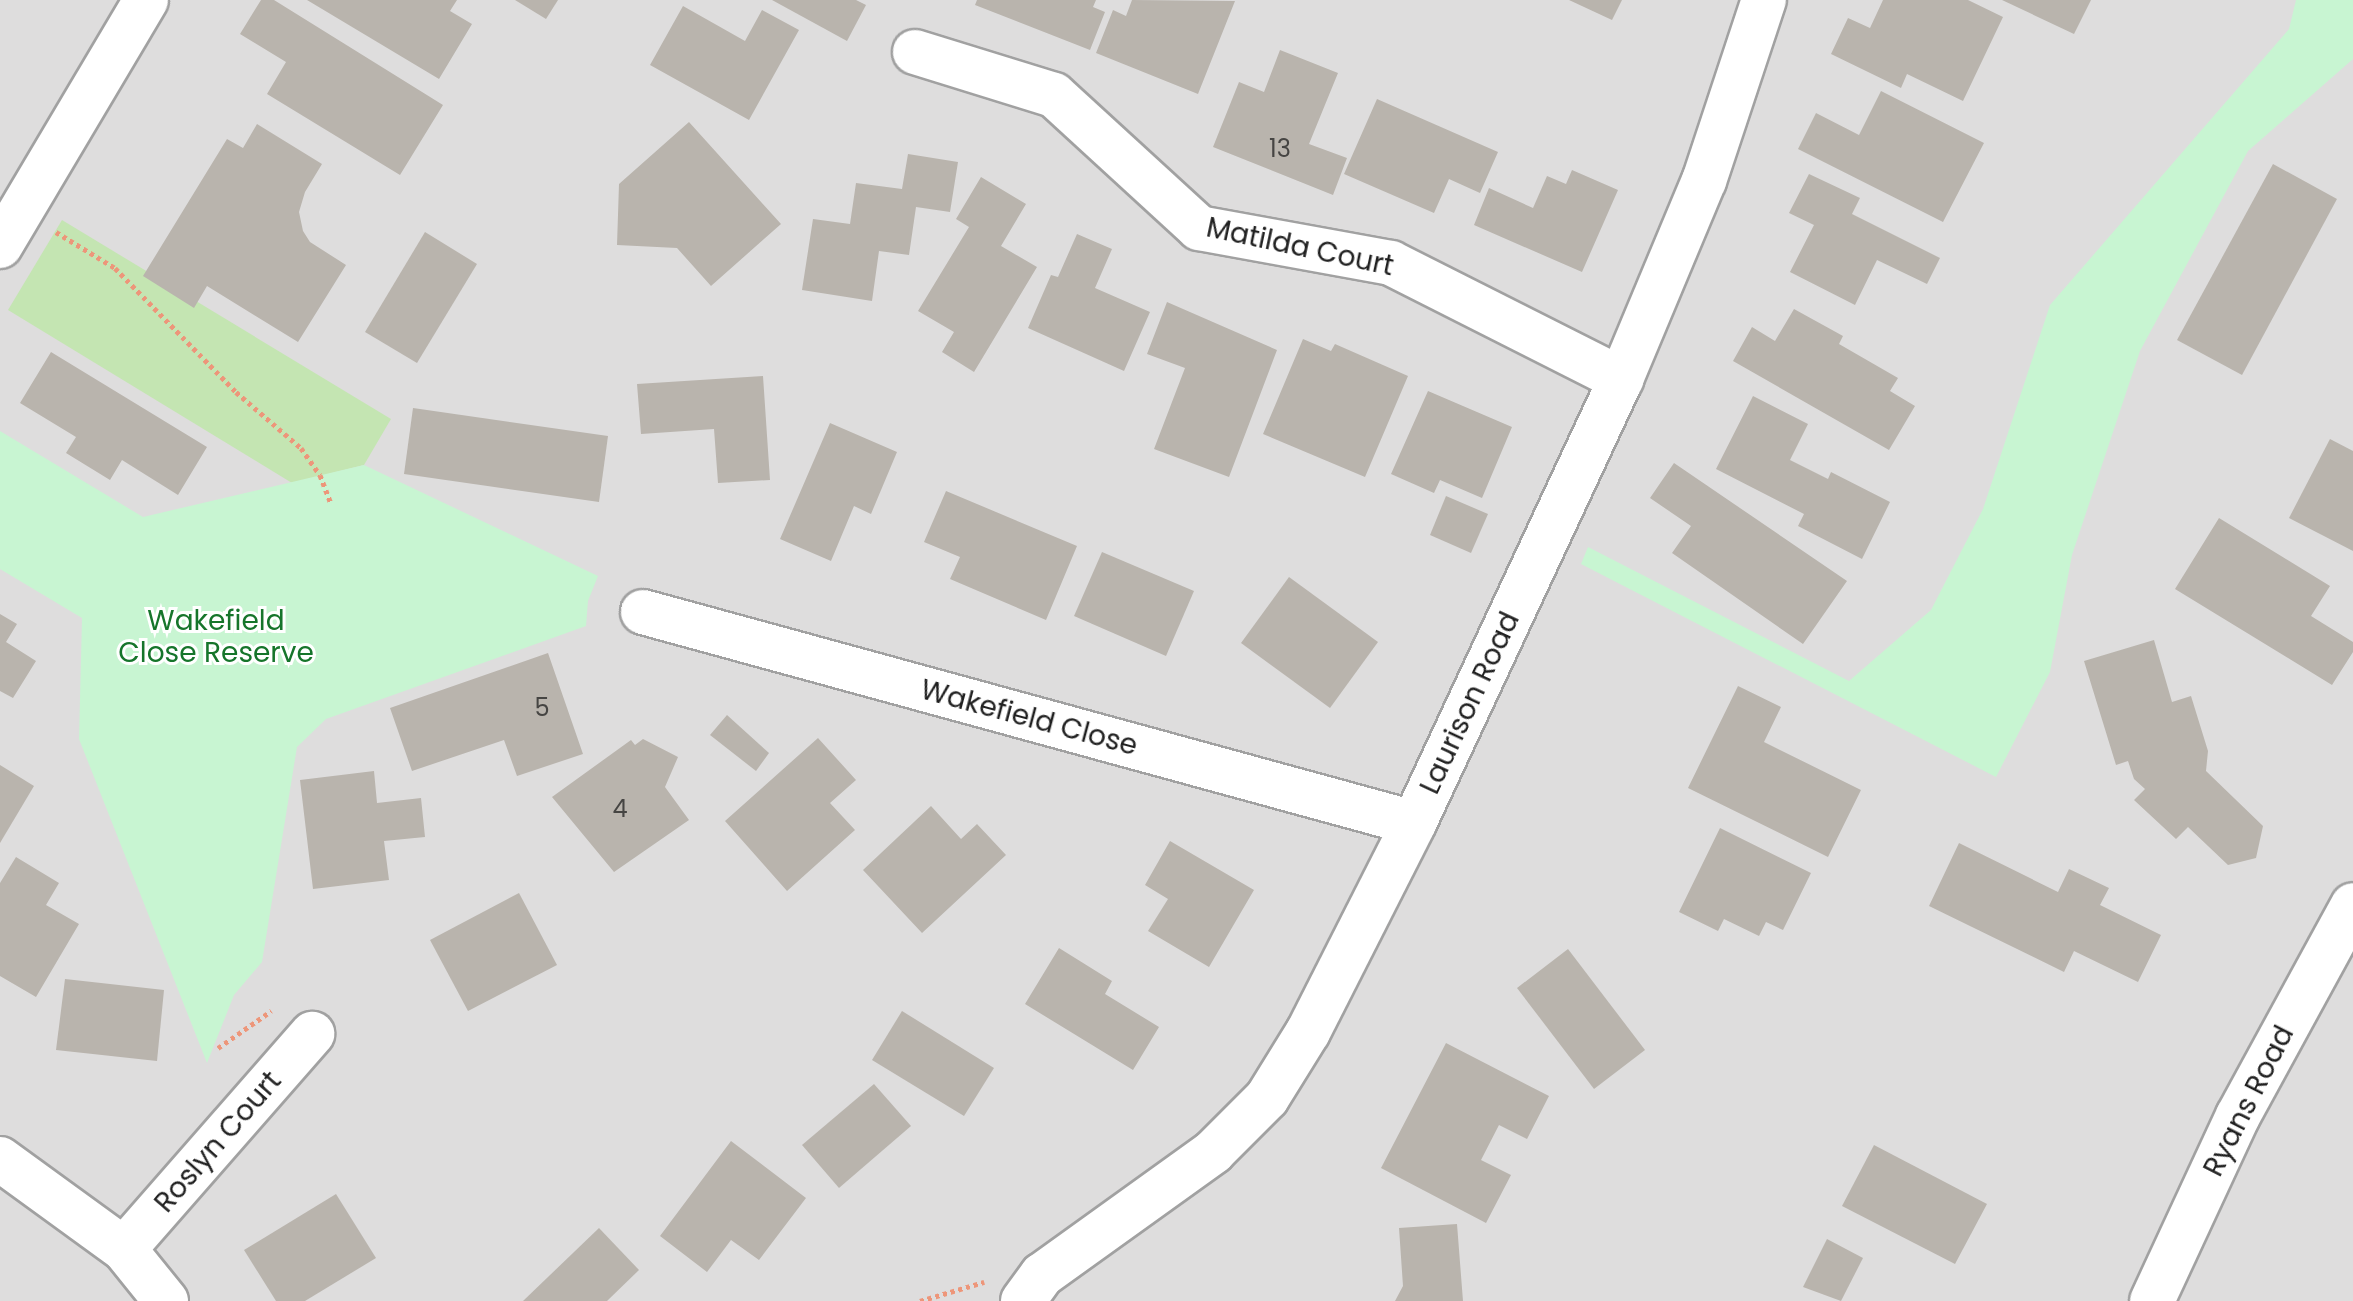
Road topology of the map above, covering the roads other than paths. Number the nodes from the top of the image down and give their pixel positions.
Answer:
1 (146, 0) edge
2 (1764, 0) edge
3 (915, 52) dead end
4 (10, 228) edge
5 (1621, 379) junction
6 (643, 612) dead end
7 (1414, 823) junction
8 (2353, 905) edge
9 (312, 1034) dead end
10 (0, 1159) edge
11 (124, 1249) junction
12 (166, 1301) edge
13 (1023, 1301) edge
14 (2152, 1301) edge

1 - 4 street
2 - 5 street, Laurison Road
3 - 5 street, Matilda Court
5 - 7 street, Laurison Road
6 - 7 street, Wakefield Close
7 - 13 street, Laurison Road
8 - 14 street, Ryans Road
9 - 11 street, Roslyn Court
10 - 11 street
11 - 12 street

